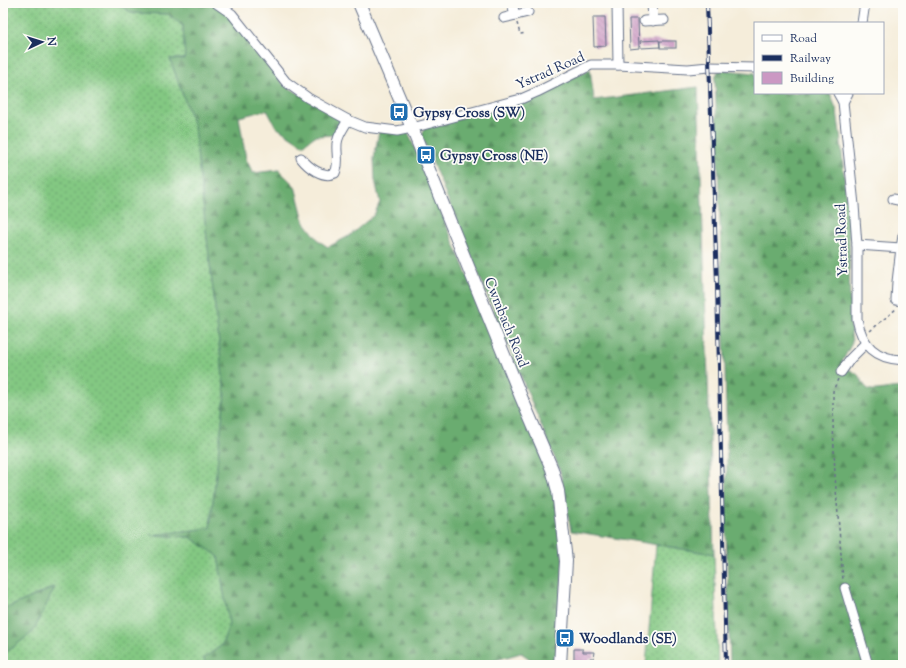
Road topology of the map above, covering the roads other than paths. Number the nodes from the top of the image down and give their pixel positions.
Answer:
1 (216, 3) edge
2 (359, 3) edge
3 (512, 3) edge
4 (617, 3) edge
5 (652, 3) edge
6 (865, 3) edge
7 (528, 12) dead end
8 (515, 15) junction
9 (504, 18) dead end
10 (664, 20) dead end
11 (862, 22) edge
12 (618, 64) junction
13 (754, 68) edge
14 (839, 94) edge
15 (847, 94) edge
16 (843, 102) junction
17 (348, 120) junction
18 (412, 128) junction
19 (301, 158) dead end
20 (893, 199) dead end
21 (903, 200) edge
22 (903, 236) edge
23 (858, 245) junction
24 (901, 248) junction
25 (898, 303) edge
26 (864, 341) junction
27 (903, 360) edge
28 (841, 372) road end
29 (845, 588) road end
30 (560, 665) edge
31 (868, 665) edge

1 - 17 street, Ystrad Road
2 - 18 main road, Cwmbach Road
3 - 8 street
4 - 12 street
5 - 10 street
6 - 11 street
7 - 8 street
8 - 9 street
12 - 13 street, Ystrad Road
12 - 18 street, Ystrad Road
14 - 16 street, Ystrad Road
15 - 16 street
16 - 23 street, Ystrad Road
17 - 18 street, Ystrad Road
17 - 19 street
18 - 30 main road, Cwmbach Road
20 - 21 street
22 - 24 street
23 - 24 street
23 - 26 street, Ystrad Road
24 - 25 street
26 - 27 street
26 - 28 street
29 - 31 street

